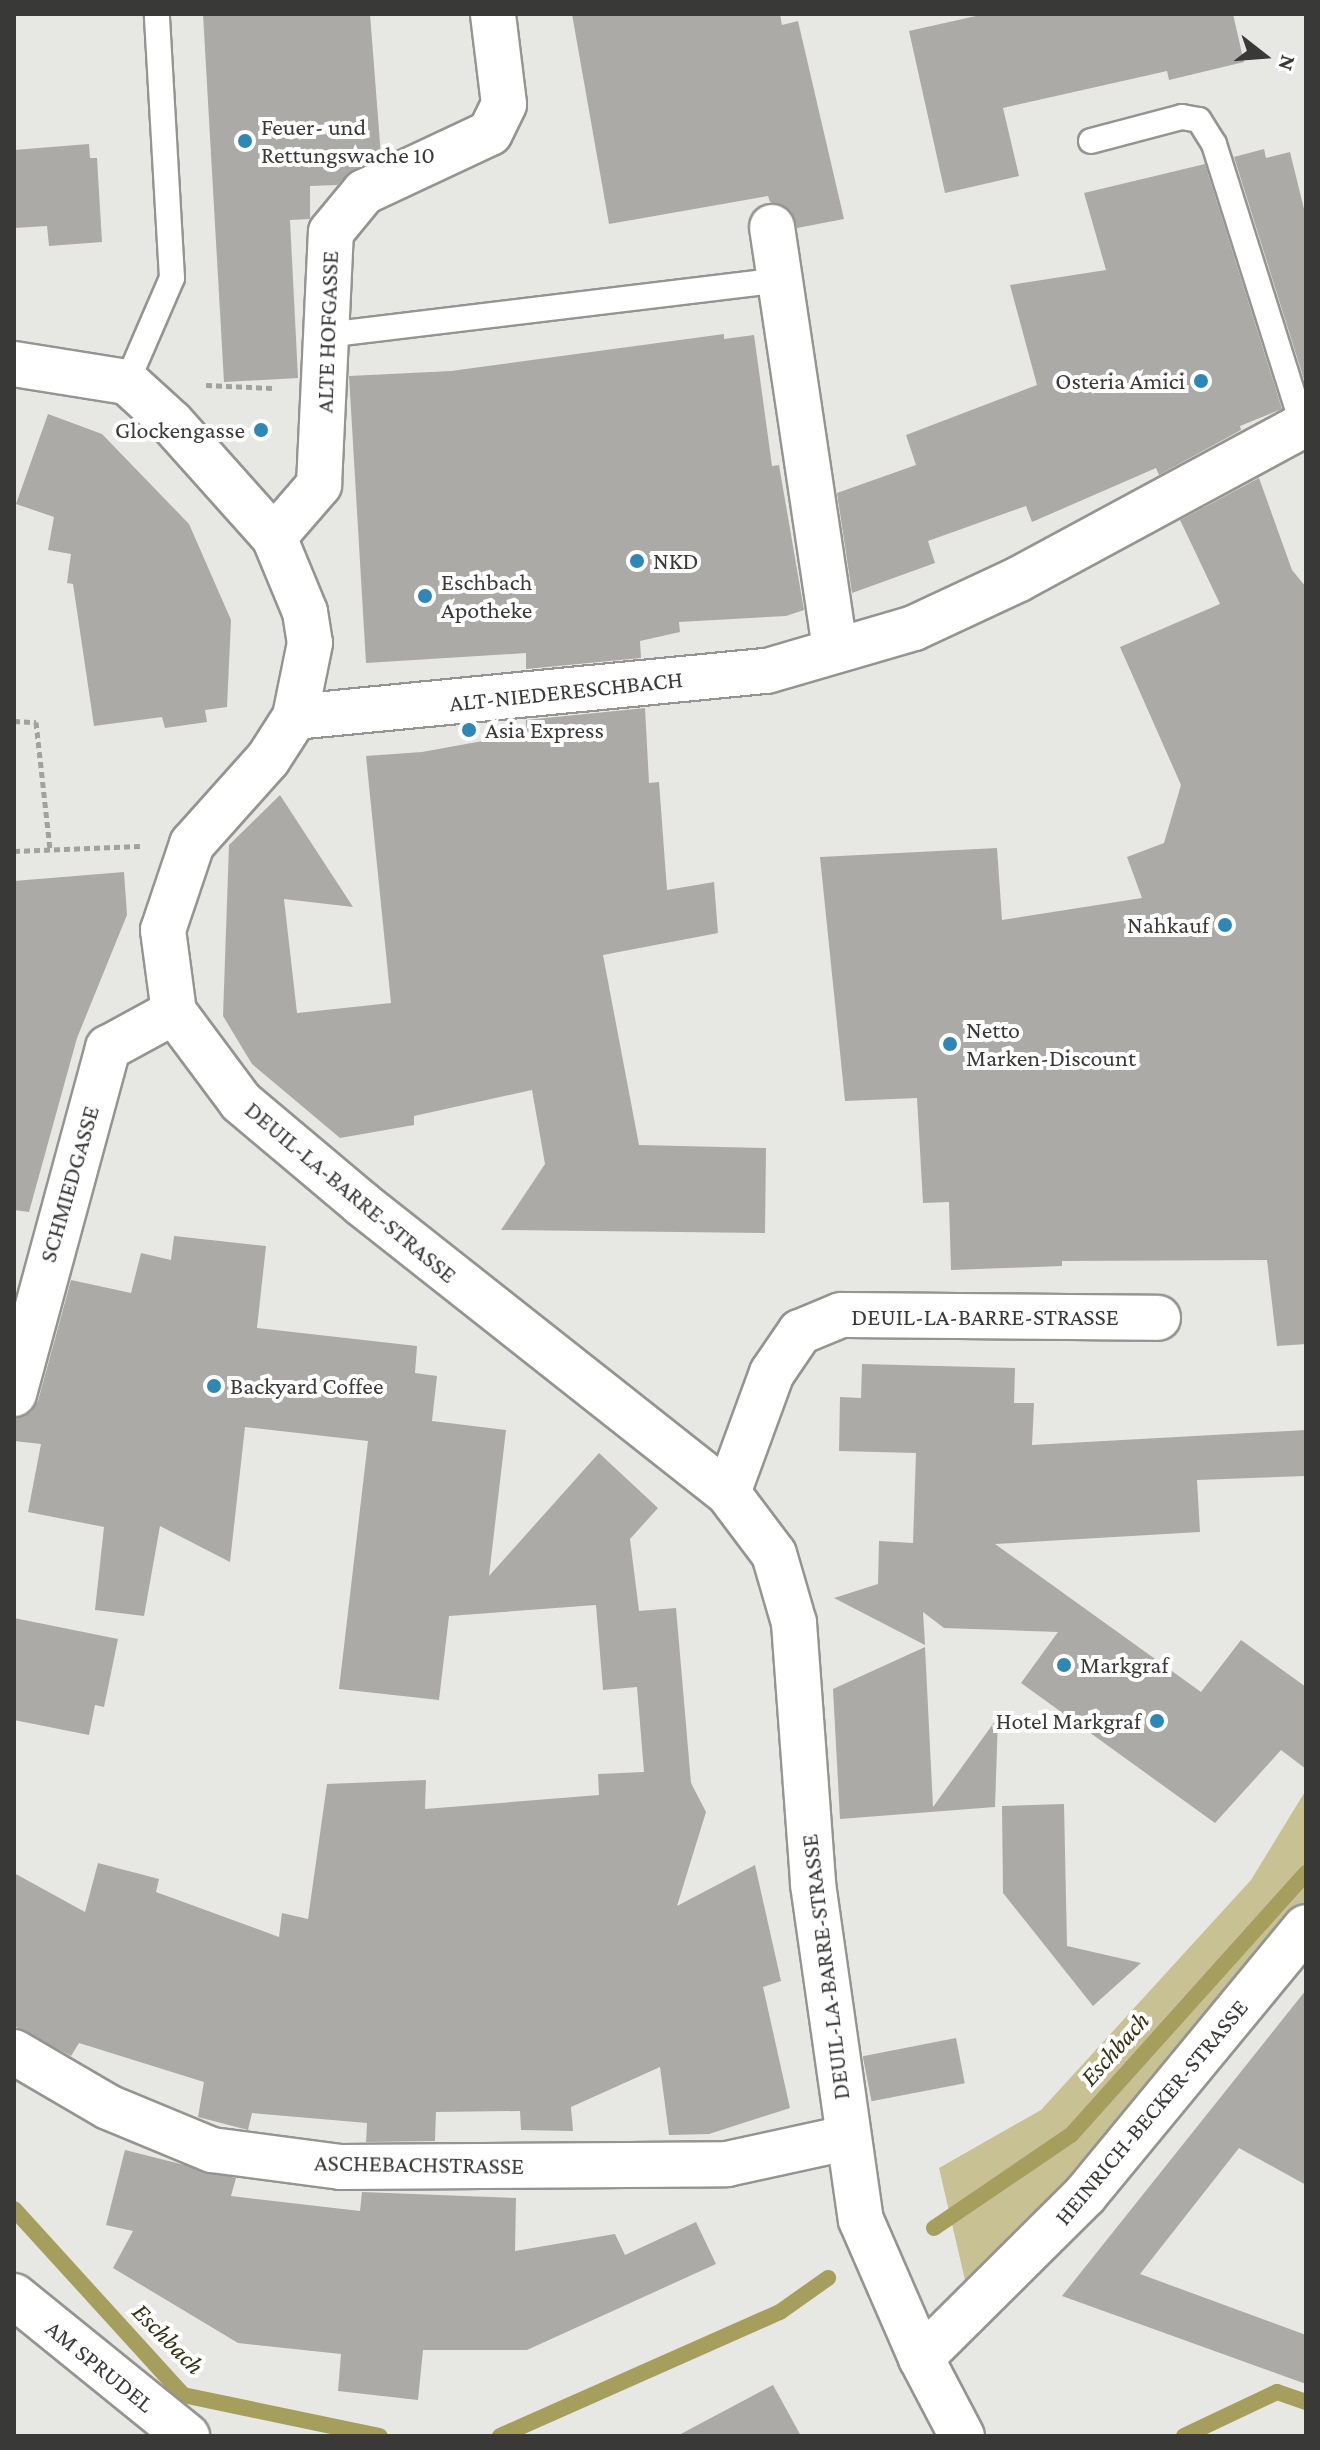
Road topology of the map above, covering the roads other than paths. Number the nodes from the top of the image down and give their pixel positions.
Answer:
1 (157, 14) edge
2 (493, 14) edge
3 (1091, 141) dead end
4 (772, 227) dead end
5 (780, 280) junction
6 (327, 335) junction
7 (14, 364) edge
8 (127, 382) junction
9 (1304, 425) edge
10 (274, 537) junction
11 (835, 649) junction
12 (295, 717) junction
13 (174, 1012) junction
14 (1158, 1318) dead end
15 (14, 1394) edge
16 (728, 1493) junction
17 (1306, 1927) edge
18 (14, 2052) edge
19 (846, 2138) junction
20 (14, 2296) edge
21 (921, 2358) junction
22 (187, 2436) edge
23 (962, 2436) edge

1 - 8 lane
2 - 6 street, ALTE HOFGASSE
3 - 9 lane
4 - 5 street
5 - 6 lane
5 - 11 street
6 - 10 street, ALTE HOFGASSE
7 - 8 street
8 - 10 street, DEUIL-LA-BARRE-STRASSE
9 - 11 street, ALT-NIEDERESCHBACH
10 - 12 street, DEUIL-LA-BARRE-STRASSE
11 - 12 street, ALT-NIEDERESCHBACH
12 - 13 street, DEUIL-LA-BARRE-STRASSE
13 - 15 street, SCHMIEDGASSE
13 - 16 street, DEUIL-LA-BARRE-STRASSE
14 - 16 street, DEUIL-LA-BARRE-STRASSE
16 - 19 street, DEUIL-LA-BARRE-STRASSE
17 - 21 street, HEINRICH-BECKER-STRASSE
18 - 19 street, ASCHEBACHSTRASSE
19 - 21 street, DEUIL-LA-BARRE-STRASSE
20 - 22 street, AM SPRUDEL
21 - 23 street, DEUIL-LA-BARRE-STRASSE

